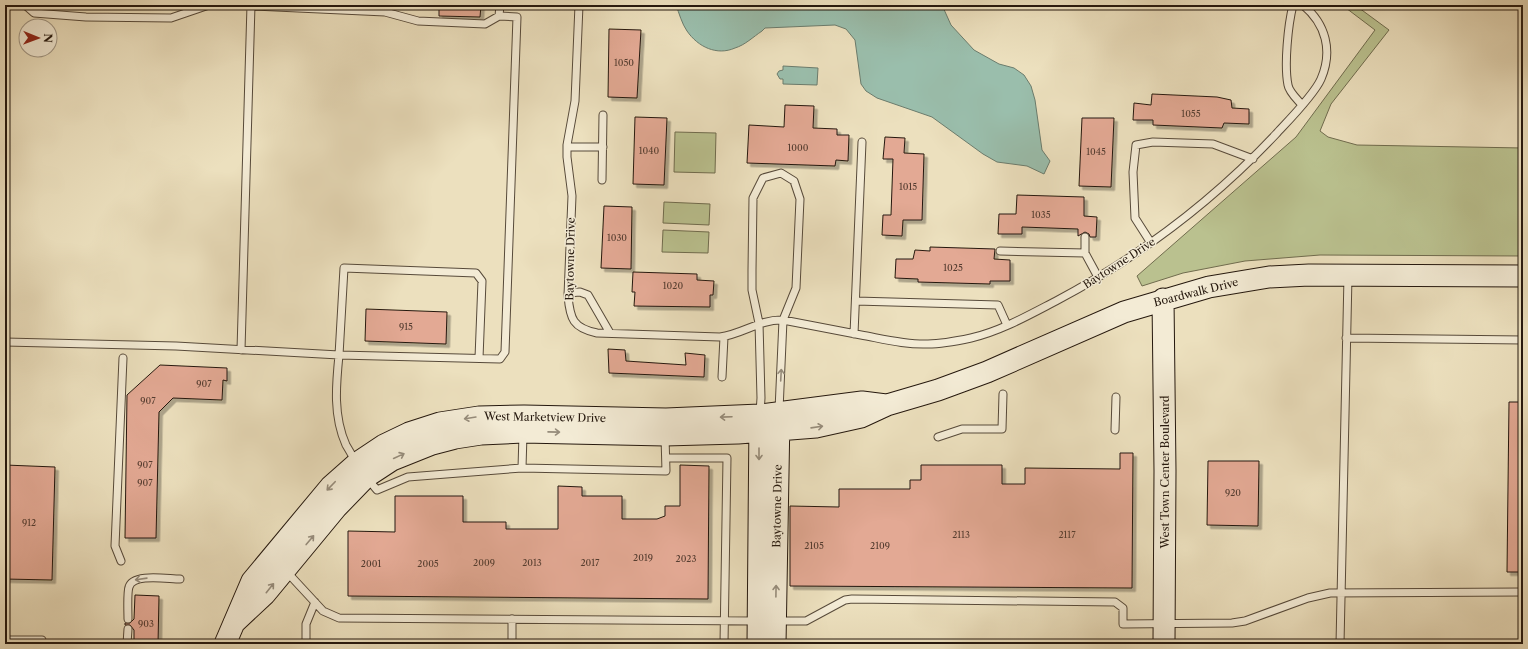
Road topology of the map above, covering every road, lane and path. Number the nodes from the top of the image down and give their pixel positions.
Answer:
1 (25, 5) edge
2 (209, 5) edge
3 (234, 5) edge
4 (251, 5) edge
5 (500, 5) edge
6 (579, 5) edge
7 (1293, 5) edge
8 (1303, 5) edge
9 (499, 16) junction
10 (1302, 105) junction
11 (603, 115) dead end
12 (862, 142) dead end
13 (567, 147) junction
14 (602, 147) junction
15 (1252, 159) junction
16 (602, 180) dead end
17 (1085, 237) dead end
18 (1151, 243) junction
19 (1000, 250) dead end
20 (1085, 253) junction
21 (1348, 274) junction
22 (1523, 276) edge
23 (1098, 277) junction
24 (568, 292) junction
25 (1163, 299) junction
26 (856, 301) junction
27 (783, 320) junction
28 (759, 323) junction
29 (1007, 325) junction
30 (610, 334) junction
31 (854, 334) junction
32 (724, 337) junction
33 (1346, 338) junction
34 (1523, 340) edge
35 (5, 342) edge
36 (241, 350) junction
37 (339, 355) junction
38 (123, 358) dead end
39 (479, 358) junction
40 (722, 377) dead end
41 (1003, 394) dead end
42 (1116, 397) dead end
43 (769, 423) junction
44 (523, 424) junction
45 (665, 427) junction
46 (1115, 430) dead end
47 (938, 437) dead end
48 (666, 458) junction
49 (522, 468) junction
50 (361, 470) junction
51 (121, 561) dead end
52 (278, 564) junction
53 (180, 579) dead end
54 (1342, 592) junction
55 (1523, 592) edge
56 (315, 602) junction
57 (128, 619) dead end
58 (512, 620) junction
59 (724, 621) junction
60 (767, 621) junction
61 (1164, 623) junction
62 (128, 630) dead end
63 (5, 640) edge
64 (42, 644) edge
65 (127, 644) edge
66 (226, 644) edge
67 (306, 644) edge
68 (512, 644) edge
69 (724, 644) edge
70 (758, 644) edge
71 (776, 644) edge
72 (1164, 644) edge
73 (1340, 644) edge

1 - 2 lane
3 - 4 lane
4 - 9 lane
4 - 36 lane
5 - 9 lane
6 - 13 lane, Baytowne Drive
7 - 10 lane
8 - 10 lane, Baytowne Drive
9 - 39 lane
10 - 15 lane, Baytowne Drive
11 - 14 lane
12 - 26 lane
13 - 14 lane
13 - 24 lane, Baytowne Drive
14 - 16 lane
15 - 18 lane, Baytowne Drive
15 - 18 lane
17 - 20 lane
18 - 23 lane, Baytowne Drive
19 - 20 lane
20 - 23 lane
21 - 22 street, Boardwalk Drive
21 - 25 street, Boardwalk Drive
21 - 33 lane
23 - 29 lane, Baytowne Drive
24 - 30 lane
24 - 30 lane, Baytowne Drive
25 - 43 street, Boardwalk Drive
25 - 61 street, West Town Center Boulevard
26 - 29 lane
26 - 31 lane
27 - 28 lane, Baytowne Drive
27 - 28 lane
27 - 31 lane, Baytowne Drive
43 -> 27 lane, Baytowne Drive
28 - 32 lane, Baytowne Drive
28 - 43 lane, Baytowne Drive
29 - 31 lane, Baytowne Drive
30 - 32 lane, Baytowne Drive
32 - 40 lane
33 - 34 lane
33 - 54 lane
35 - 36 lane
36 - 37 lane
37 - 39 lane
37 - 39 lane
37 - 50 lane
38 - 51 lane
41 - 47 lane
42 - 46 lane
43 - 45 street, West Marketview Drive
43 - 60 street, Baytowne Drive
44 - 45 street, West Marketview Drive
44 - 49 lane
44 - 50 street, West Marketview Drive
45 - 48 lane
48 - 49 lane
48 - 59 lane
49 - 50 lane
50 - 52 street, West Marketview Drive
52 - 56 lane
52 - 66 street, West Marketview Drive
53 -> 57 lane
54 - 55 lane
54 - 61 lane
54 - 73 lane
56 - 58 lane
56 - 67 lane
58 - 59 lane
58 - 68 lane
59 - 60 lane
59 - 69 lane
60 - 61 lane
60 - 70 street, Baytowne Drive
60 - 71 street, Baytowne Drive
61 - 72 street, West Town Center Boulevard
62 - 65 lane
63 - 64 lane

